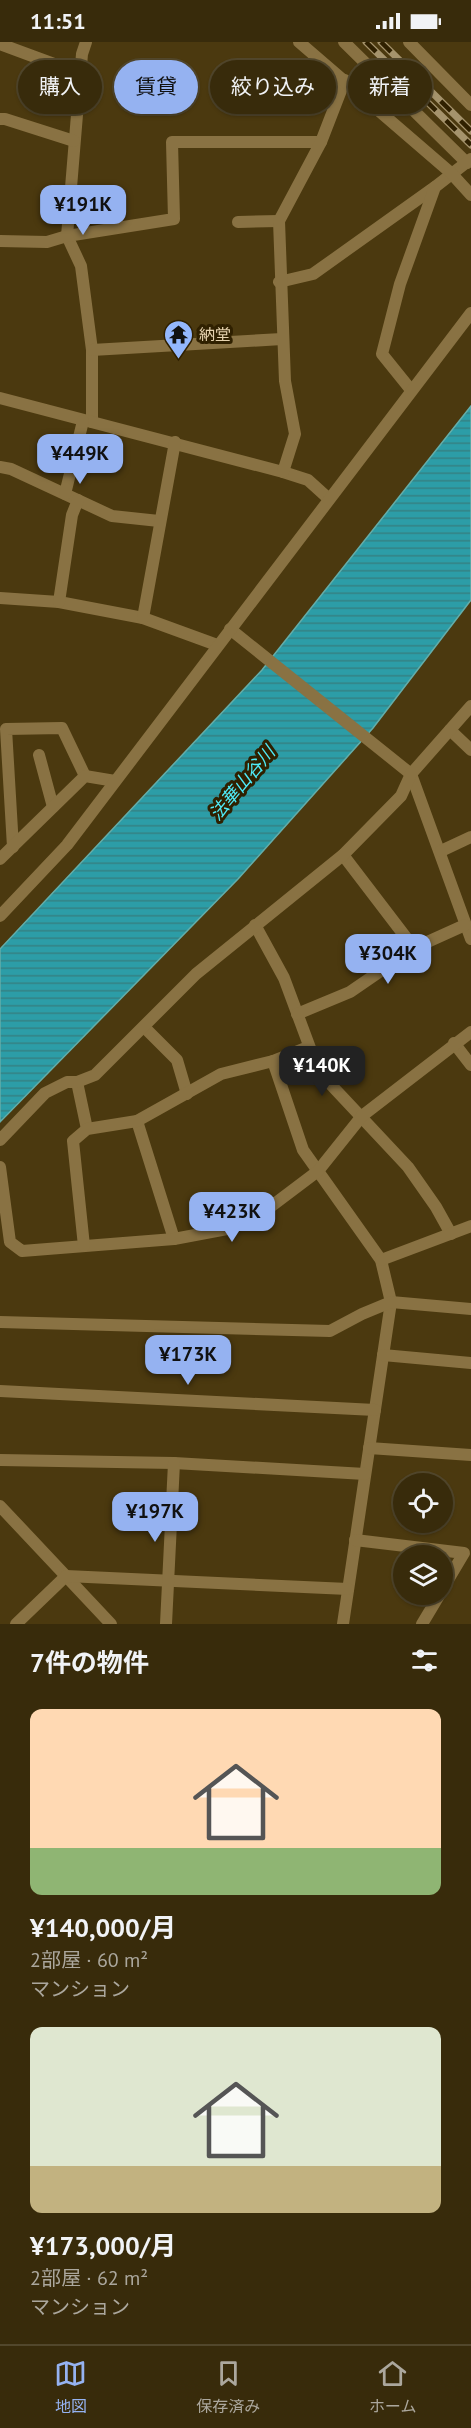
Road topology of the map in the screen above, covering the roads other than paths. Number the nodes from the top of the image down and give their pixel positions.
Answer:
1 (86, 42) edge
2 (299, 42) edge
3 (344, 42) edge
4 (409, 42) edge
5 (0, 44) edge
6 (43, 60) edge
7 (83, 60) edge
8 (345, 80) junction
9 (471, 105) edge
10 (77, 114) edge
11 (0, 119) edge
12 (74, 141) junction
13 (321, 142) junction
14 (469, 161) edge
15 (451, 173) junction
16 (435, 187) junction
17 (471, 195) edge
18 (279, 221) junction
19 (238, 222) dead end
20 (67, 236) junction
21 (0, 241) edge
22 (279, 282) junction
23 (471, 313) edge
24 (282, 339) junction
25 (92, 350) junction
26 (411, 390) junction
27 (0, 398) edge
28 (88, 421) junction
29 (175, 442) junction
30 (0, 467) edge
31 (283, 471) junction
32 (65, 494) junction
33 (329, 499) junction
34 (78, 500) junction
35 (159, 521) junction
36 (0, 598) edge
37 (58, 602) junction
38 (143, 618) junction
39 (230, 629) junction
40 (217, 645) junction
41 (471, 706) edge
42 (450, 730) junction
43 (471, 750) edge
44 (39, 755) dead end
45 (411, 774) junction
46 (85, 776) junction
47 (115, 781) junction
48 (53, 807) junction
49 (471, 837) edge
50 (13, 847) junction
51 (441, 851) junction
52 (343, 855) junction
53 (0, 859) edge
54 (0, 916) edge
55 (255, 925) junction
56 (465, 925) junction
57 (471, 939) edge
58 (414, 948) junction
59 (297, 1014) junction
60 (145, 1028) junction
61 (471, 1032) edge
62 (454, 1043) junction
63 (308, 1047) junction
64 (273, 1061) junction
65 (471, 1065) edge
66 (77, 1082) junction
67 (186, 1094) junction
68 (362, 1116) junction
69 (137, 1121) junction
70 (87, 1129) junction
71 (0, 1140) edge
72 (0, 1167) edge
73 (318, 1171) junction
74 (471, 1226) edge
75 (451, 1234) junction
76 (174, 1239) junction
77 (84, 1246) junction
78 (381, 1260) junction
79 (391, 1302) junction
80 (471, 1309) edge
81 (0, 1322) edge
82 (383, 1355) junction
83 (471, 1364) edge
84 (0, 1391) edge
85 (375, 1410) junction
86 (369, 1448) junction
87 (471, 1455) edge
88 (0, 1460) edge
89 (174, 1463) junction
90 (365, 1474) junction
91 (0, 1506) edge
92 (355, 1540) junction
93 (397, 1545) edge
94 (453, 1552) edge
95 (453, 1572) edge
96 (66, 1576) junction
97 (168, 1581) junction
98 (348, 1588) junction
99 (433, 1605) edge
100 (16, 1624) edge
101 (111, 1624) edge
102 (166, 1624) edge
103 (343, 1624) edge
104 (422, 1624) edge

1 - 7 street
2 - 8 street
3 - 14 street
4 - 9 street
5 - 6 street
8 - 13 street
8 - 15 street
10 - 12 street
11 - 12 street
12 - 20 street
13 - 18 street
13 - 20 street
14 - 15 street
15 - 16 street
15 - 17 street
16 - 22 street
16 - 26 street
18 - 19 street
18 - 22 street
20 - 21 street
20 - 25 street
22 - 24 street
23 - 26 street
24 - 25 street
24 - 31 street
25 - 28 street
26 - 33 street
27 - 28 street
28 - 29 street
28 - 32 street
29 - 31 street
29 - 35 street
30 - 32 street
31 - 33 street
32 - 34 street
33 - 39 street
34 - 35 street
34 - 37 street
35 - 38 street
36 - 37 street
37 - 38 street
38 - 40 street
39 - 40 street
39 - 45 street
40 - 47 street
41 - 42 street
42 - 43 street
42 - 45 street
44 - 48 street
45 - 51 street
45 - 52 street
46 - 47 street
46 - 48 street
46 - 50 street
47 - 54 street
48 - 50 street
49 - 51 street
50 - 53 street
51 - 56 street
52 - 55 street
52 - 58 street
55 - 59 street
55 - 60 street
56 - 57 street
56 - 58 street
58 - 59 street
59 - 63 street
60 - 66 street
60 - 67 street
61 - 62 street
62 - 65 street
62 - 68 street
63 - 64 street
63 - 68 street
64 - 67 street
64 - 73 street
66 - 70 street
66 - 71 street
67 - 69 street
68 - 73 street
68 - 75 street
69 - 70 street
69 - 76 street
70 - 77 street
72 - 77 street
73 - 76 street
73 - 78 street
74 - 75 street
75 - 78 street
76 - 77 street
78 - 79 street
79 - 80 street
79 - 81 street
79 - 82 street
82 - 83 street
82 - 85 street
84 - 85 street
85 - 86 street
86 - 87 street
86 - 90 street
88 - 89 street
89 - 90 street
89 - 97 street
90 - 92 street
91 - 96 street
92 - 93 street
92 - 98 street
94 - 95 street
96 - 97 street
96 - 100 street
96 - 101 street
97 - 98 street
97 - 102 street
98 - 103 street
99 - 104 street

